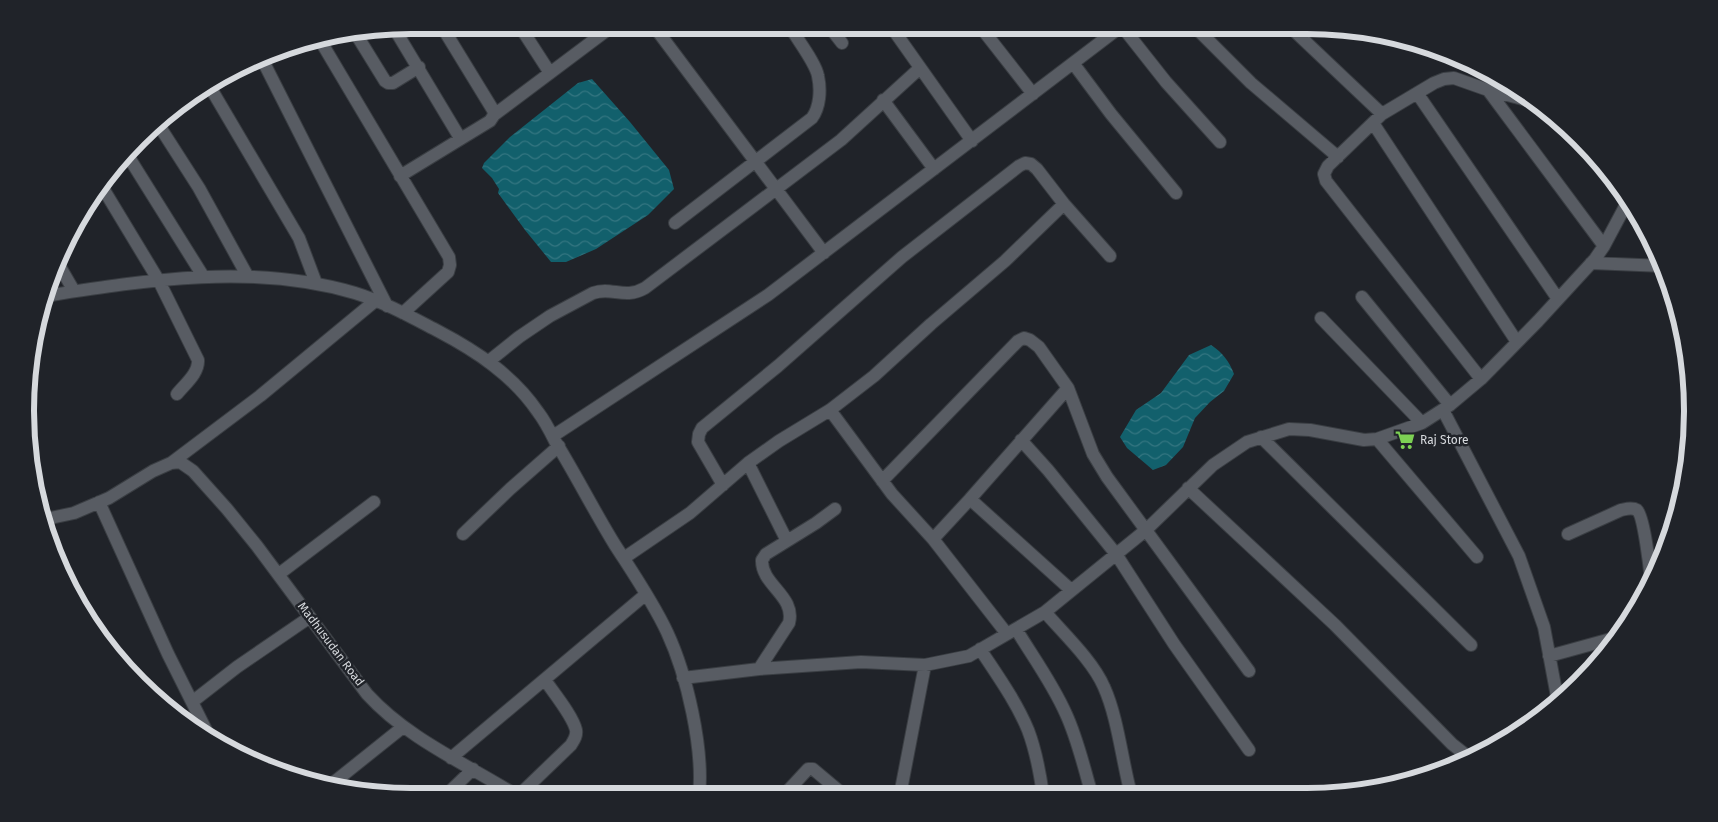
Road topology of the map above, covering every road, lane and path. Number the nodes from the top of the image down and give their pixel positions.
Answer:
1 (447, 34) edge
2 (524, 34) edge
3 (602, 34) edge
4 (660, 34) edge
5 (794, 34) edge
6 (835, 34) edge
7 (896, 34) edge
8 (986, 34) edge
9 (1111, 34) edge
10 (1129, 34) edge
11 (1203, 34) edge
12 (1297, 34) edge
13 (398, 35) edge
14 (358, 38) edge
15 (842, 44) dead end
16 (323, 45) edge
17 (264, 63) edge
18 (1073, 64) junction
19 (419, 67) junction
20 (920, 68) junction
21 (550, 73) junction
22 (212, 90) edge
23 (1488, 90) junction
24 (1417, 93) junction
25 (1033, 94) junction
26 (1519, 99) edge
27 (883, 100) junction
28 (494, 115) junction
29 (1378, 119) junction
30 (161, 128) edge
31 (460, 138) junction
32 (972, 141) junction
33 (1220, 142) dead end
34 (1338, 157) junction
35 (130, 159) edge
36 (756, 162) junction
37 (934, 169) junction
38 (400, 176) junction
39 (777, 189) junction
40 (105, 191) edge
41 (1176, 193) dead end
42 (1064, 204) junction
43 (1625, 208) edge
44 (675, 223) dead end
45 (1604, 246) junction
46 (824, 253) junction
47 (1110, 256) dead end
48 (1591, 263) junction
49 (1655, 266) edge
50 (61, 269) edge
51 (204, 276) junction
52 (248, 277) junction
53 (159, 281) junction
54 (316, 283) junction
55 (74, 291) junction
56 (53, 295) edge
57 (1362, 297) dead end
58 (1558, 299) junction
59 (375, 301) junction
60 (387, 306) junction
61 (403, 313) junction
62 (1321, 318) dead end
63 (1517, 342) junction
64 (490, 361) junction
65 (1481, 379) junction
66 (1068, 388) junction
67 (176, 394) dead end
68 (1446, 407) junction
69 (830, 410) junction
70 (1422, 423) junction
71 (1260, 437) junction
72 (1377, 439) junction
73 (1021, 440) junction
74 (556, 441) junction
75 (171, 463) junction
76 (748, 463) junction
77 (882, 481) junction
78 (723, 485) junction
79 (1188, 488) junction
80 (970, 499) junction
81 (99, 502) junction
82 (374, 502) dead end
83 (835, 509) dead end
84 (50, 518) edge
85 (1146, 530) junction
86 (463, 534) dead end
87 (1568, 534) dead end
88 (933, 539) junction
89 (787, 541) junction
90 (1116, 554) junction
91 (1477, 557) dead end
92 (624, 558) junction
93 (1649, 569) edge
94 (279, 574) junction
95 (1071, 590) junction
96 (645, 595) junction
97 (1045, 612) junction
98 (310, 617) junction
99 (1012, 631) junction
100 (1607, 640) edge
101 (1471, 645) dead end
102 (980, 650) junction
103 (1549, 656) junction
104 (925, 664) junction
105 (759, 669) junction
106 (1249, 671) dead end
107 (683, 678) junction
108 (545, 680) junction
109 (1557, 694) edge
110 (192, 702) junction
111 (205, 727) edge
112 (403, 727) junction
113 (1249, 750) dead end
114 (1464, 754) edge
115 (451, 758) junction
116 (473, 769) junction
117 (336, 781) edge
118 (453, 788) edge
119 (505, 788) edge
120 (526, 788) edge
121 (700, 788) edge
122 (790, 788) edge
123 (835, 788) edge
124 (901, 788) edge
125 (1042, 788) edge
126 (1090, 788) edge
127 (1130, 788) edge

1 - 28 street
2 - 21 street
3 - 21 street
4 - 36 street
5 - 36 street
6 - 15 street
7 - 20 street
8 - 25 street
9 - 18 street
10 - 33 street
11 - 34 street
12 - 29 street
13 - 19 street
14 - 19 street
16 - 38 street
17 - 60 street
18 - 25 street
18 - 41 street
19 - 31 street
20 - 27 street
20 - 32 street
21 - 28 street
22 - 54 street
23 - 24 street
23 - 26 street
23 - 45 street
24 - 29 street
24 - 58 street
25 - 32 street
27 - 37 street
27 - 39 street
28 - 31 street
29 - 34 street
29 - 63 street
30 - 52 street
31 - 38 street
32 - 37 street
34 - 65 street
35 - 51 street
36 - 39 street
36 - 44 street
37 - 46 street
38 - 61 street
39 - 46 street
39 - 64 street
40 - 53 street
42 - 47 street
42 - 69 street
42 - 78 street
43 - 45 street
45 - 48 street
46 - 74 street
48 - 49 street
48 - 58 street
50 - 55 street
51 - 52 street
51 - 53 street
52 - 54 street
53 - 55 street
53 - 67 street
54 - 59 street
55 - 56 street
57 - 68 street
58 - 63 street
59 - 60 street
59 - 75 street
60 - 61 street
61 - 64 street
62 - 70 street
63 - 65 street
64 - 74 street
65 - 68 street
66 - 73 street
66 - 77 street
66 - 85 street
68 - 70 street
68 - 103 street
69 - 76 street
69 - 77 street
70 - 72 street
71 - 72 street
71 - 79 street
71 - 101 street
72 - 91 street
73 - 80 street
73 - 90 street
74 - 86 street
74 - 92 street
75 - 81 street
75 - 94 street, Madhusudan Road
76 - 78 street
76 - 89 street
77 - 88 street
78 - 92 street
79 - 85 street
79 - 114 street
80 - 88 street
80 - 95 street
81 - 84 street
81 - 110 street
82 - 94 street
83 - 89 street
85 - 90 street
85 - 106 street
87 - 93 street
88 - 99 street
89 - 105 street
90 - 95 street
90 - 113 street
92 - 96 street
94 - 98 street, Madhusudan Road
95 - 97 street
96 - 107 street
96 - 108 street
97 - 99 street
97 - 127 street
98 - 110 street
98 - 112 street, Madhusudan Road
99 - 102 street
99 - 126 street
100 - 103 street
102 - 104 street
102 - 125 street
103 - 109 street
104 - 105 street
104 - 124 street
105 - 107 street
107 - 121 street
108 - 115 street
108 - 120 street
110 - 111 street
112 - 115 street, Madhusudan Road
112 - 117 street
115 - 116 street, Madhusudan Road
116 - 118 street
116 - 119 street, Madhusudan Road
122 - 123 street

